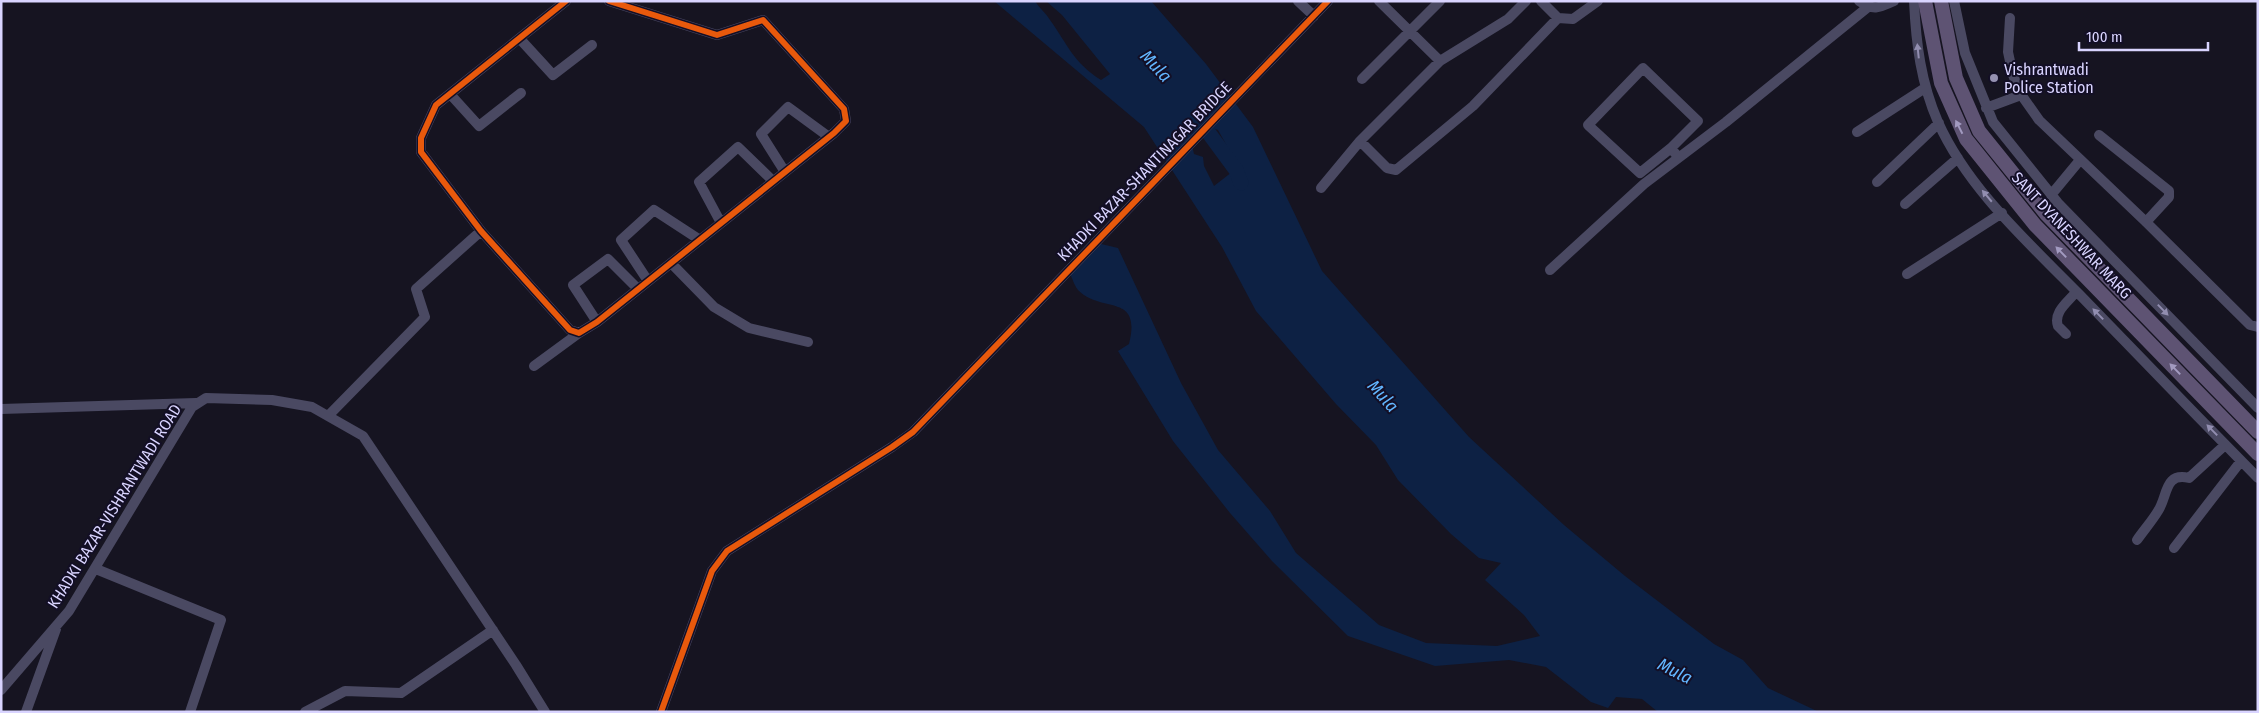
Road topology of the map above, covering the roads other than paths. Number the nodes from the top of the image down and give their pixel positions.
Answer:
1 (566, 1) edge
2 (609, 1) edge
3 (1298, 1) edge
4 (1328, 1) edge
5 (1380, 1) edge
6 (1440, 1) edge
7 (1526, 1) edge
8 (1541, 1) edge
9 (1598, 1) edge
10 (1859, 1) edge
11 (1894, 1) edge
12 (1914, 1) edge
13 (1925, 1) edge
14 (1941, 1) edge
15 (1954, 1) edge
16 (1868, 8) junction
17 (1314, 16) junction
18 (1558, 18) junction
19 (2010, 18) dead end
20 (1409, 31) junction
21 (520, 39) junction
22 (592, 45) dead end
23 (1440, 61) junction
24 (1362, 79) dead end
25 (1925, 88) junction
26 (521, 93) dead end
27 (450, 94) junction
28 (2021, 95) junction
29 (1986, 108) junction
30 (1939, 123) junction
31 (1857, 132) dead end
32 (2099, 135) dead end
33 (829, 137) junction
34 (1360, 141) junction
35 (1671, 148) junction
36 (1678, 157) junction
37 (1958, 158) junction
38 (2080, 160) junction
39 (785, 172) junction
40 (773, 182) junction
41 (1877, 182) dead end
42 (1321, 188) dead end
43 (2051, 195) junction
44 (1905, 204) dead end
45 (2002, 213) junction
46 (2146, 222) junction
47 (721, 223) junction
48 (481, 231) junction
49 (700, 240) junction
50 (671, 263) junction
51 (1550, 270) dead end
52 (1907, 274) dead end
53 (648, 281) junction
54 (638, 289) junction
55 (2076, 292) junction
56 (598, 322) junction
57 (2258, 327) edge
58 (579, 333) junction
59 (2066, 334) dead end
60 (808, 342) dead end
61 (534, 366) dead end
62 (196, 403) junction
63 (2258, 408) edge
64 (1, 409) edge
65 (328, 416) junction
66 (2258, 432) edge
67 (2225, 444) junction
68 (2258, 454) edge
69 (2241, 461) junction
70 (2258, 478) edge
71 (2137, 540) dead end
72 (2174, 548) dead end
73 (96, 569) junction
74 (58, 624) junction
75 (493, 630) junction
76 (1, 690) edge
77 (26, 712) edge
78 (190, 712) edge
79 (305, 712) edge
80 (545, 712) edge
81 (661, 712) edge

1 - 21 street
2 - 33 street
3 - 17 street
4 - 17 street
5 - 20 street
6 - 20 street
7 - 23 street
8 - 18 street
9 - 18 street
10 - 16 street
11 - 16 street
25 -> 12 street
68 -> 13 main road, SANT DYANESHWAR MARG
14 - 66 main road, SANT DYANESHWAR MARG
15 - 29 street
16 - 36 street
17 - 81 street, KHADKI BAZAR-SHANTINAGAR BRIDGE
18 - 34 street
19 - 28 street
20 - 23 street
20 - 24 street
21 - 22 street
21 - 27 street
23 - 34 street
25 - 30 street
25 - 31 street
26 - 27 street
27 - 48 street
28 - 29 street
28 - 38 street
29 - 43 street
30 - 37 street
30 - 41 street
32 - 46 street
33 - 39 street
33 - 39 street
34 - 42 street
35 - 35 street
35 - 36 street
36 - 51 street
37 - 44 street
45 -> 37 street
38 - 43 street
38 - 46 street
39 - 40 street
40 - 47 street
40 - 47 street
43 -> 63 street
45 - 52 street
45 - 55 street
46 - 57 street
47 - 49 street
48 - 58 street
48 - 65 street
49 - 50 street
49 - 53 street
50 - 53 street
50 - 60 street
53 - 54 street
54 - 56 street
54 - 56 street
55 - 59 street
67 -> 55 street
56 - 58 street
58 - 61 street
62 - 64 street
62 - 65 street, KHADKI BAZAR-VISHRANTWADI ROAD
62 - 73 street, KHADKI BAZAR-VISHRANTWADI ROAD
65 - 75 street, KHADKI BAZAR-VISHRANTWADI ROAD
67 - 69 street
67 - 71 street
69 - 70 street
69 - 72 street
73 - 74 street, KHADKI BAZAR-VISHRANTWADI ROAD
73 - 78 street
74 - 76 street, KHADKI BAZAR-VISHRANTWADI ROAD
74 - 77 street
75 - 79 street
75 - 80 street, KHADKI BAZAR-VISHRANTWADI ROAD

